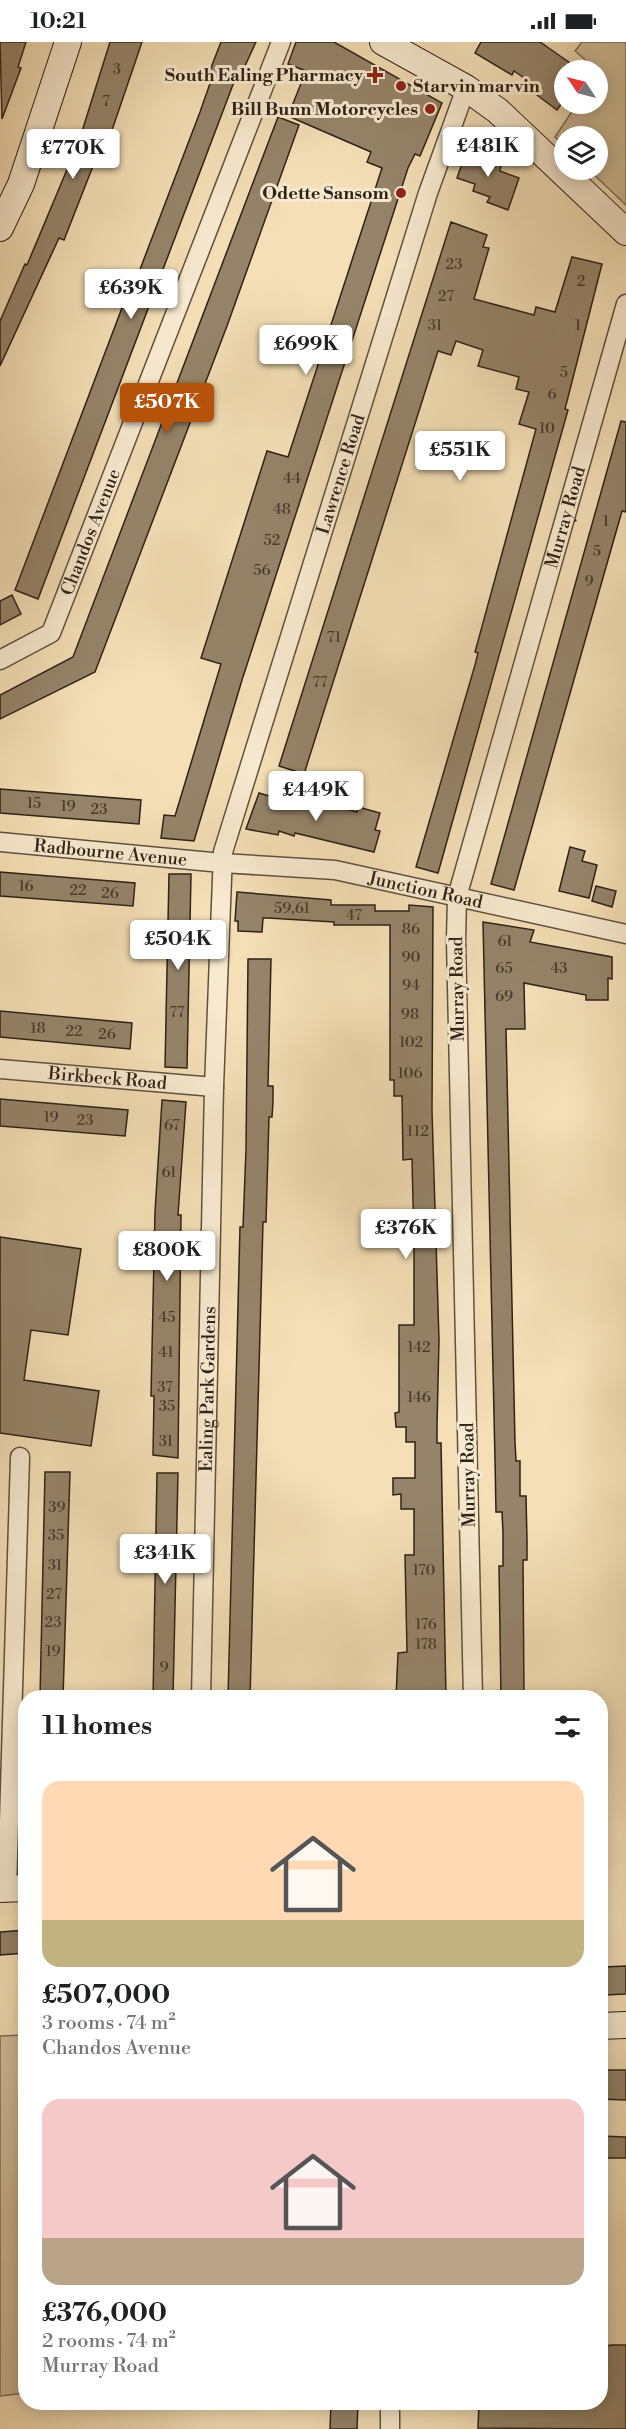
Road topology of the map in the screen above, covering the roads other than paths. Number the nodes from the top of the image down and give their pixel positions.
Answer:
1 (68, 42) edge
2 (281, 42) edge
3 (389, 43) edge
4 (466, 88) junction
5 (0, 228) edge
6 (626, 232) edge
7 (626, 304) edge
8 (0, 660) edge
9 (0, 842) edge
10 (222, 863) junction
11 (458, 897) junction
12 (626, 934) edge
13 (0, 1069) edge
14 (214, 1088) junction
15 (20, 1457) dead end
16 (201, 1690) edge
17 (473, 1690) edge
18 (6, 1709) edge
19 (11, 1888) edge
20 (626, 2025) edge
21 (608, 2026) edge
22 (390, 2410) edge
23 (390, 2429) edge

1 - 5 main road
2 - 8 street, Chandos Avenue
3 - 4 main road
4 - 6 main road
4 - 10 street, Lawrence Road
7 - 11 street, Murray Road
9 - 10 street, Radbourne Avenue
10 - 11 street, Junction Road
10 - 14 street, Ealing Park Gardens
11 - 12 street, Junction Road
11 - 17 street, Murray Road
13 - 14 street, Birkbeck Road
14 - 16 street, Ealing Park Gardens
15 - 18 street
18 - 19 street
20 - 21 main road
22 - 23 street

